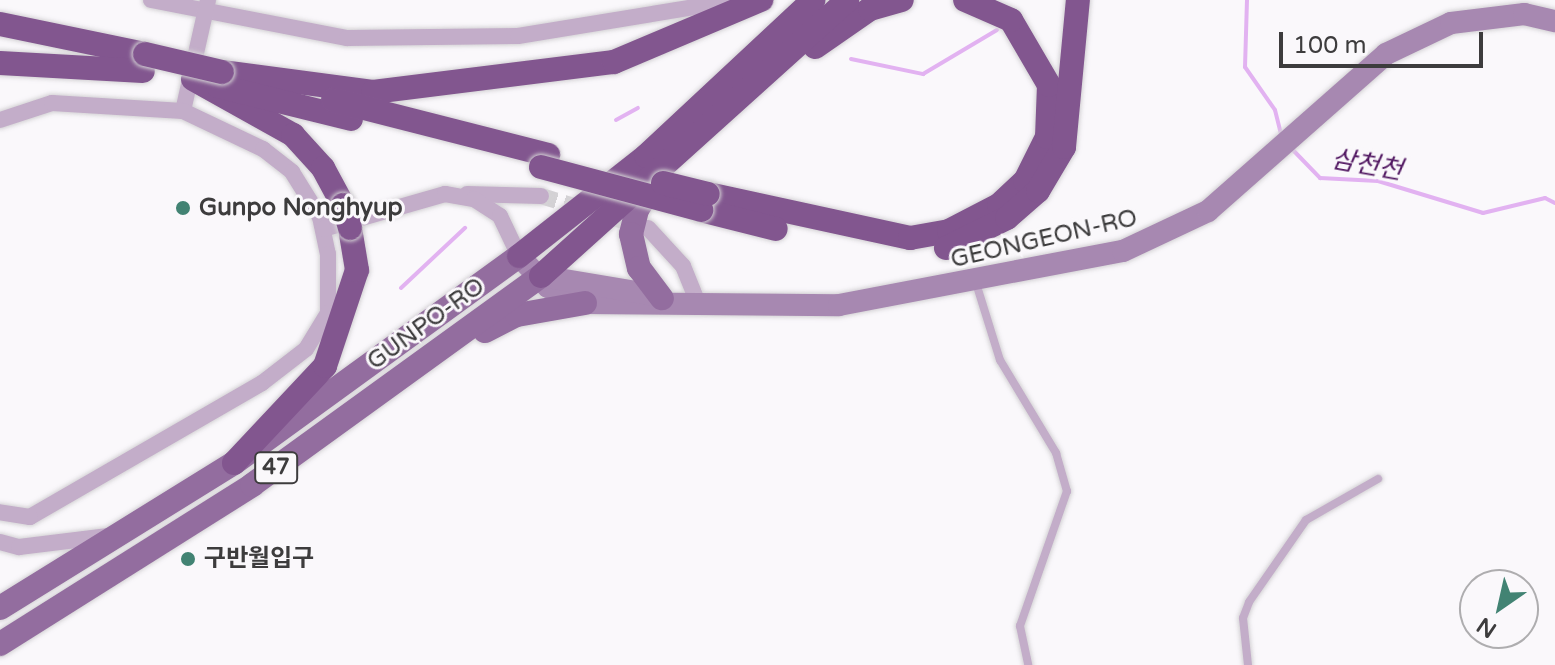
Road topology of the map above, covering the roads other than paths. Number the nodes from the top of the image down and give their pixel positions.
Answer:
1 (151, 0) edge
2 (738, 0) edge
3 (761, 0) edge
4 (813, 0) edge
5 (847, 0) edge
6 (902, 0) edge
7 (965, 0) edge
8 (1078, 0) edge
9 (206, 8) edge
10 (1555, 21) edge
11 (0, 24) edge
12 (144, 62) junction
13 (0, 63) edge
14 (193, 79) junction
15 (220, 79) junction
16 (761, 85) junction
17 (183, 111) junction
18 (0, 120) edge
19 (662, 174) junction
20 (445, 194) junction
21 (541, 196) tunnel mouth
22 (704, 202) junction
23 (648, 228) tunnel mouth
24 (323, 229) junction
25 (519, 256) junction
26 (541, 276) junction
27 (976, 283) junction
28 (662, 298) junction
29 (697, 300) junction
30 (585, 303) junction
31 (465, 331) junction
32 (234, 463) junction
33 (1378, 479) dead end
34 (0, 512) edge
35 (117, 534) junction
36 (0, 542) edge
37 (0, 608) edge
38 (0, 644) edge
39 (1028, 665) edge
40 (1248, 665) edge

1 - 9 street
2 - 9 street
3 - 15 highway
4 - 25 highway, GUNPO-RO / 47
5 - 16 highway, GUNPO-RO / 47
6 - 16 highway
7 - 22 highway
8 - 22 highway
9 - 17 street
10 - 27 main road, GEONGEON-RO
11 - 12 highway
12 - 13 highway
12 - 14 highway
12 - 15 highway, bridge
14 - 15 highway
14 - 32 highway
15 - 22 highway, bridge
16 - 19 highway, GUNPO-RO / 47
17 - 18 street
17 - 24 street
19 - 26 highway, GUNPO-RO / 47
19 - 28 main road
20 - 21 street
20 - 24 street
20 - 25 street
23 - 29 street
24 - 34 street
25 - 26 main road
25 - 32 main road, GUNPO-RO / 47
26 - 28 main road, GEONGEON-RO
26 - 30 main road
26 - 31 main road, GUNPO-RO / 47
27 - 29 main road, GEONGEON-RO
27 - 39 lane
28 - 29 main road, GEONGEON-RO
28 - 30 main road, GEONGEON-RO
30 - 31 main road
31 - 38 main road, GUNPO-RO / 47
32 - 35 main road, GUNPO-RO / 47
33 - 40 lane
35 - 36 street
35 - 37 main road, GUNPO-RO / 47

